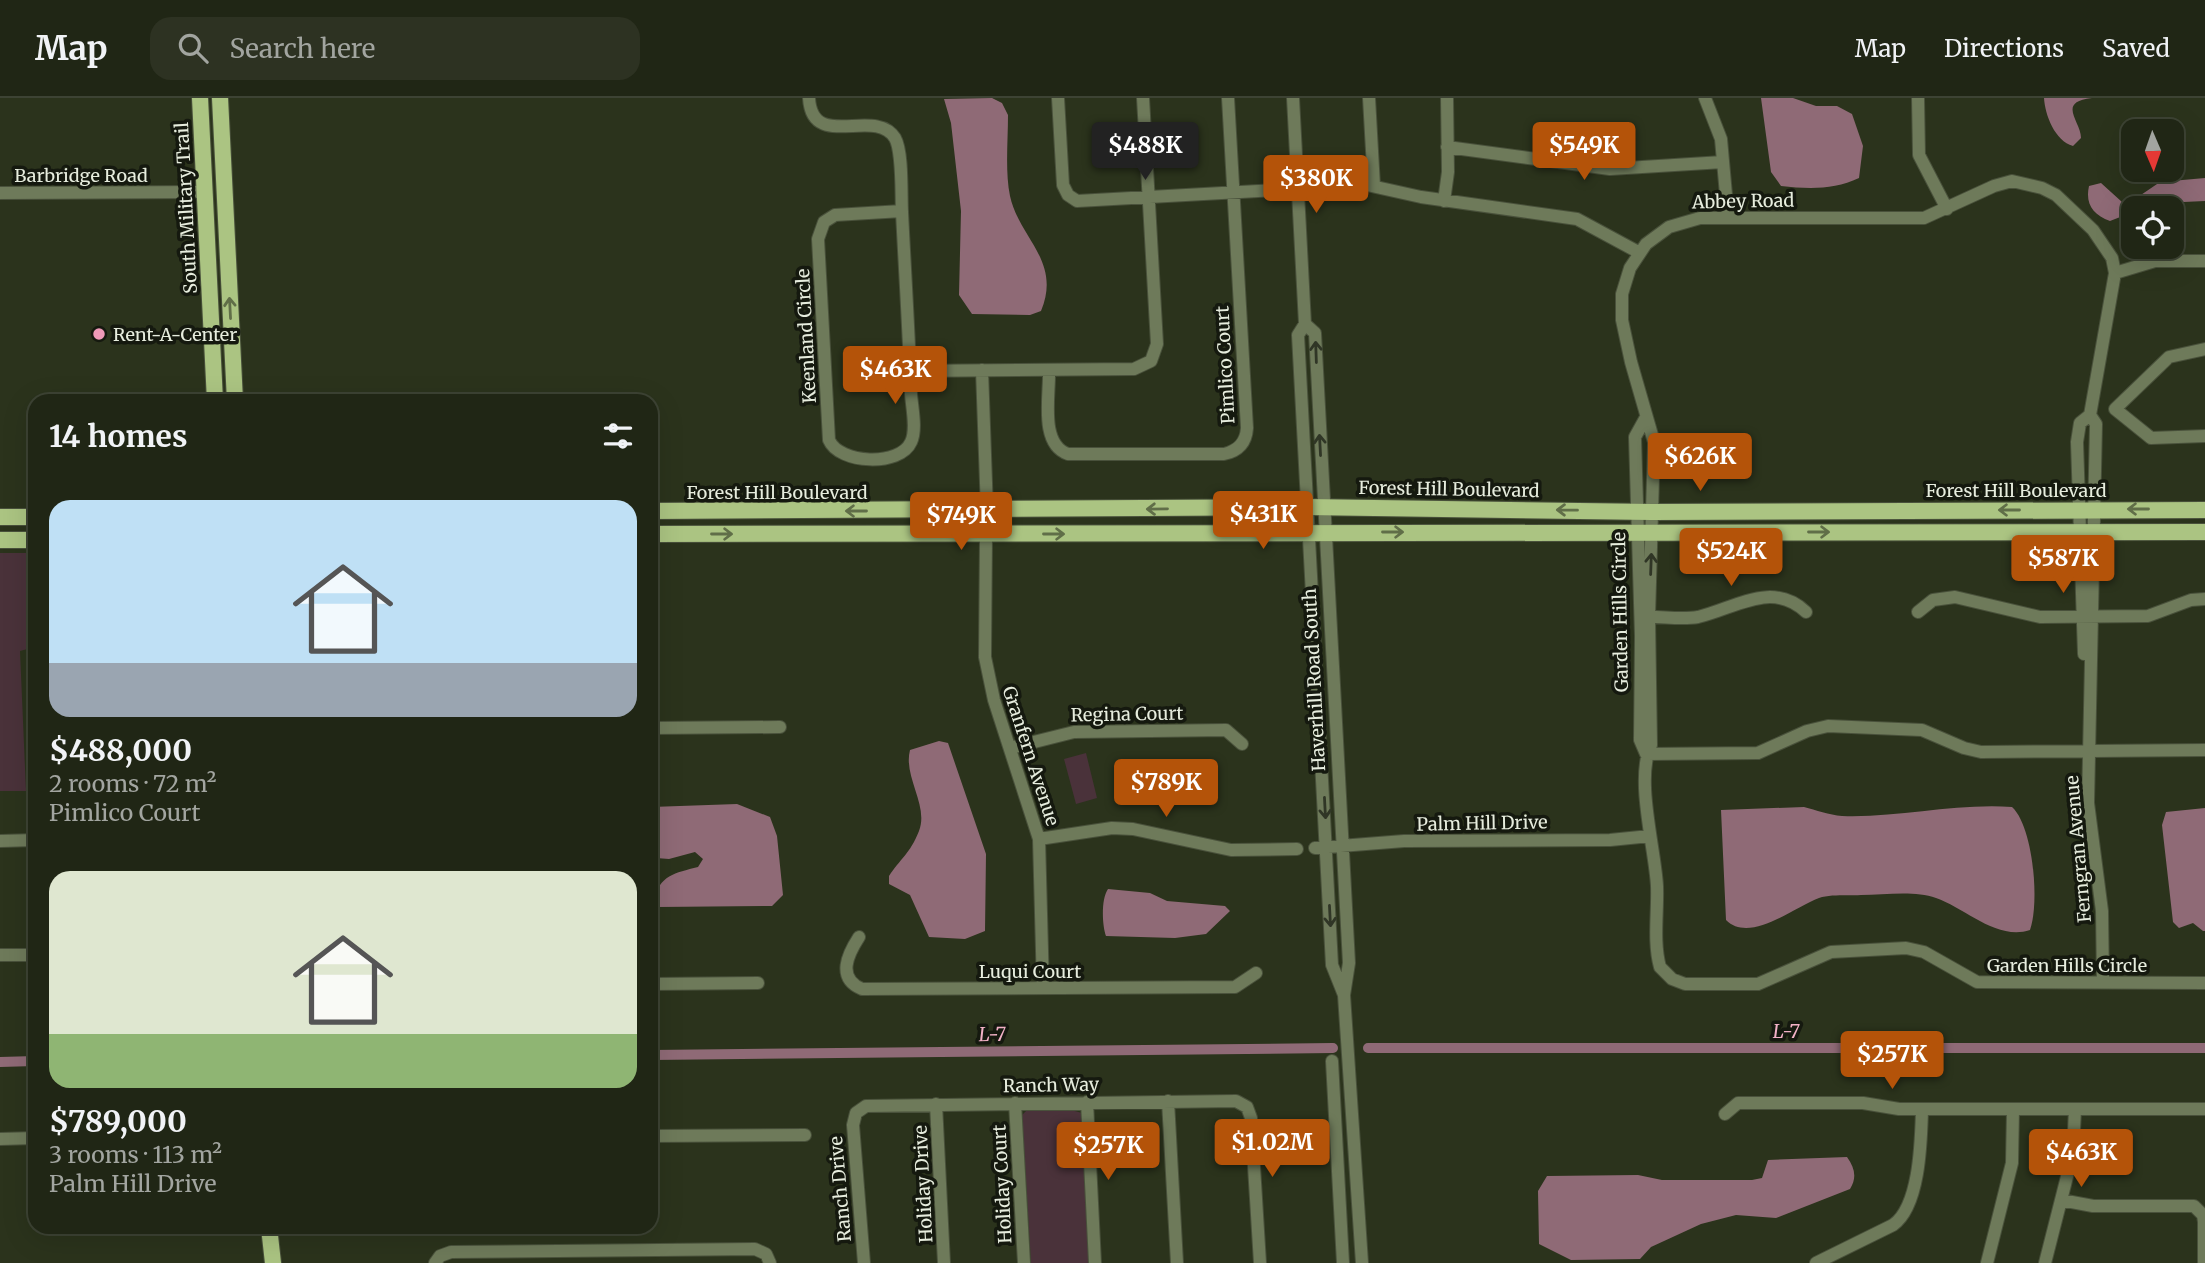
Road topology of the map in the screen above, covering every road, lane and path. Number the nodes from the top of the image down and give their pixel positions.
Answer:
1 (201, 98) edge
2 (209, 98) edge
3 (220, 98) edge
4 (809, 98) edge
5 (1058, 98) edge
6 (1143, 98) edge
7 (1228, 98) edge
8 (1293, 98) edge
9 (1369, 98) edge
10 (1447, 98) edge
11 (1705, 98) edge
12 (1918, 98) edge
13 (221, 129) junction
14 (202, 144) junction
15 (1447, 147) junction
16 (1723, 162) junction
17 (1374, 186) junction
18 (1298, 188) junction
19 (204, 192) junction
20 (1234, 192) junction
21 (0, 193) edge
22 (1149, 198) junction
23 (1444, 201) junction
24 (1947, 209) junction
25 (902, 211) junction
26 (1728, 217) junction
27 (1640, 253) junction
28 (2205, 261) edge
29 (228, 272) junction
30 (2115, 273) junction
31 (1306, 324) junction
32 (2205, 349) edge
33 (982, 370) junction
34 (1049, 370) junction
35 (910, 371) junction
36 (215, 394) edge
37 (235, 394) edge
38 (2090, 415) junction
39 (1645, 419) junction
40 (2205, 436) edge
41 (1307, 507) junction
42 (1324, 507) junction
43 (2077, 509) junction
44 (2095, 509) junction
45 (1038, 510) junction
46 (2205, 510) edge
47 (658, 511) edge
48 (681, 511) junction
49 (714, 511) junction
50 (987, 511) junction
51 (1635, 511) junction
52 (1652, 512) junction
53 (0, 517) edge
54 (28, 517) edge
55 (658, 530) edge
56 (1308, 532) junction
57 (1644, 532) junction
58 (2085, 532) junction
59 (2205, 532) edge
60 (1325, 533) junction
61 (658, 534) edge
62 (684, 534) junction
63 (936, 534) junction
64 (986, 534) junction
65 (0, 540) edge
66 (28, 540) edge
67 (2205, 599) edge
68 (1805, 612) dead end
69 (1918, 612) dead end
70 (2086, 615) junction
71 (1645, 617) junction
72 (780, 727) dead end
73 (658, 728) edge
74 (1242, 744) dead end
75 (1010, 748) junction
76 (2205, 750) edge
77 (2088, 751) junction
78 (1647, 754) junction
79 (1650, 836) junction
80 (1039, 839) junction
81 (28, 840) edge
82 (0, 841) edge
83 (1327, 847) junction
84 (1297, 849) dead end
85 (859, 937) dead end
86 (0, 955) edge
87 (28, 955) edge
88 (1256, 973) dead end
89 (2205, 982) edge
90 (2103, 983) junction
91 (658, 984) edge
92 (758, 984) dead end
93 (1042, 988) junction
94 (1332, 1061) dead end
95 (1168, 1101) junction
96 (1087, 1102) junction
97 (1015, 1103) junction
98 (936, 1104) junction
99 (2074, 1109) junction
100 (2205, 1109) edge
101 (1922, 1110) junction
102 (2013, 1110) junction
103 (856, 1113) joint
104 (1725, 1114) dead end
105 (805, 1135) dead end
106 (658, 1136) edge
107 (28, 1138) edge
108 (0, 1139) edge
109 (2061, 1200) junction
110 (260, 1234) edge
111 (270, 1234) edge
112 (280, 1234) edge
113 (262, 1263) edge
114 (273, 1263) edge
115 (281, 1263) edge
116 (435, 1263) edge
117 (770, 1263) edge
118 (864, 1263) edge
119 (944, 1263) edge
120 (1024, 1263) edge
121 (1095, 1263) edge
122 (1177, 1263) edge
123 (1260, 1263) edge
124 (1343, 1263) edge
125 (1362, 1263) edge
126 (1816, 1263) edge
127 (1987, 1263) edge
128 (2045, 1263) edge
129 (2204, 1263) edge

1 - 14 main road, South Military Trail
2 - 13 main road
3 - 13 main road
4 - 25 street
5 - 22 street
6 - 22 street
7 - 20 street, Pimlico Court
8 - 18 street, Haverhill Road South
9 - 17 street
10 - 15 street
11 - 16 street
12 - 24 street
13 - 29 main road
14 - 19 main road, South Military Trail
14 - 29 main road
15 - 16 street
15 - 23 street
16 - 26 street
17 - 18 street
17 - 23 street
18 - 20 street
18 - 31 street, Haverhill Road South
19 - 21 street, Barbridge Road
19 - 36 main road, South Military Trail
20 - 22 street
20 - 34 street, Pimlico Court
22 - 34 street
23 - 27 street
24 - 26 street, Abbey Road
24 - 30 street, Abbey Road
25 - 35 street
25 - 35 street, Keenland Circle
26 - 27 street, Abbey Road
27 - 39 street, Abbey Road
28 - 30 street
37 -> 29 main road
30 - 38 street
31 - 41 street, Haverhill Road South
42 -> 31 street, Haverhill Road South
32 - 40 street
33 - 34 street
33 - 35 street
33 - 50 street
38 - 43 street
38 - 44 street
39 - 51 street, Abbey Road
39 - 52 street, Abbey Road
41 - 42 main road, Forest Hill Boulevard
41 -> 45 main road, Forest Hill Boulevard
41 - 56 street, Haverhill Road South
51 -> 42 main road, Forest Hill Boulevard
42 - 60 street, Haverhill Road South
43 - 44 main road, Forest Hill Boulevard
43 -> 52 main road, Forest Hill Boulevard
43 - 58 street, Ferngran Avenue
46 -> 44 main road, Forest Hill Boulevard
44 - 58 street, Ferngran Avenue
45 - 50 main road, Forest Hill Boulevard
45 - 64 main road
47 - 48 main road, Forest Hill Boulevard
48 - 49 main road, Forest Hill Boulevard
48 - 55 main road
50 -> 49 main road, Forest Hill Boulevard
49 - 62 main road
50 - 63 main road
51 - 52 main road, Forest Hill Boulevard
51 - 57 street, Garden Hills Circle
52 - 57 street, Garden Hills Circle
53 - 54 main road
56 - 60 main road
64 -> 56 main road
56 -> 83 street, Haverhill Road South
57 -> 58 main road
60 -> 57 main road
57 - 71 street, Garden Hills Circle
58 - 59 main road
58 - 70 street, Ferngran Avenue
60 - 83 street, Haverhill Road South
61 - 62 main road
62 -> 63 main road
63 - 64 main road
64 - 75 street, Granfern Avenue
65 - 66 main road
67 - 70 street
68 - 71 street
69 - 70 street
70 - 77 street, Ferngran Avenue
71 - 78 street, Garden Hills Circle
72 - 73 street
74 - 75 street, Regina Court
75 - 80 street, Granfern Avenue
76 - 77 street
77 - 78 street
77 - 90 street, Ferngran Avenue
78 - 79 street, Garden Hills Circle
79 - 83 street, Palm Hill Drive
79 - 90 street, Garden Hills Circle
80 - 84 street
80 - 93 street, Granfern Avenue
81 - 82 street
83 - 125 street, Haverhill Road South
85 - 93 street, Luqui Court
86 - 87 street
88 - 93 street, Luqui Court
89 - 90 street, Garden Hills Circle
91 - 92 street
94 - 124 street
95 - 96 street, Ranch Way
95 - 122 street
95 - 123 street, Ranch Way
96 - 97 street, Ranch Way
96 - 121 street
97 - 98 street, Ranch Way
97 - 120 street, Holiday Court
98 - 103 street, Ranch Way
98 - 119 street, Holiday Drive
99 - 100 street
99 - 102 street
99 - 109 street
101 - 102 street
101 - 104 street
101 - 126 street
102 - 127 street
103 - 118 street, Ranch Drive
105 - 106 street
107 - 108 street
109 - 128 street
109 - 129 street
110 - 113 main road
111 - 114 main road
112 - 115 main road
116 - 117 street

